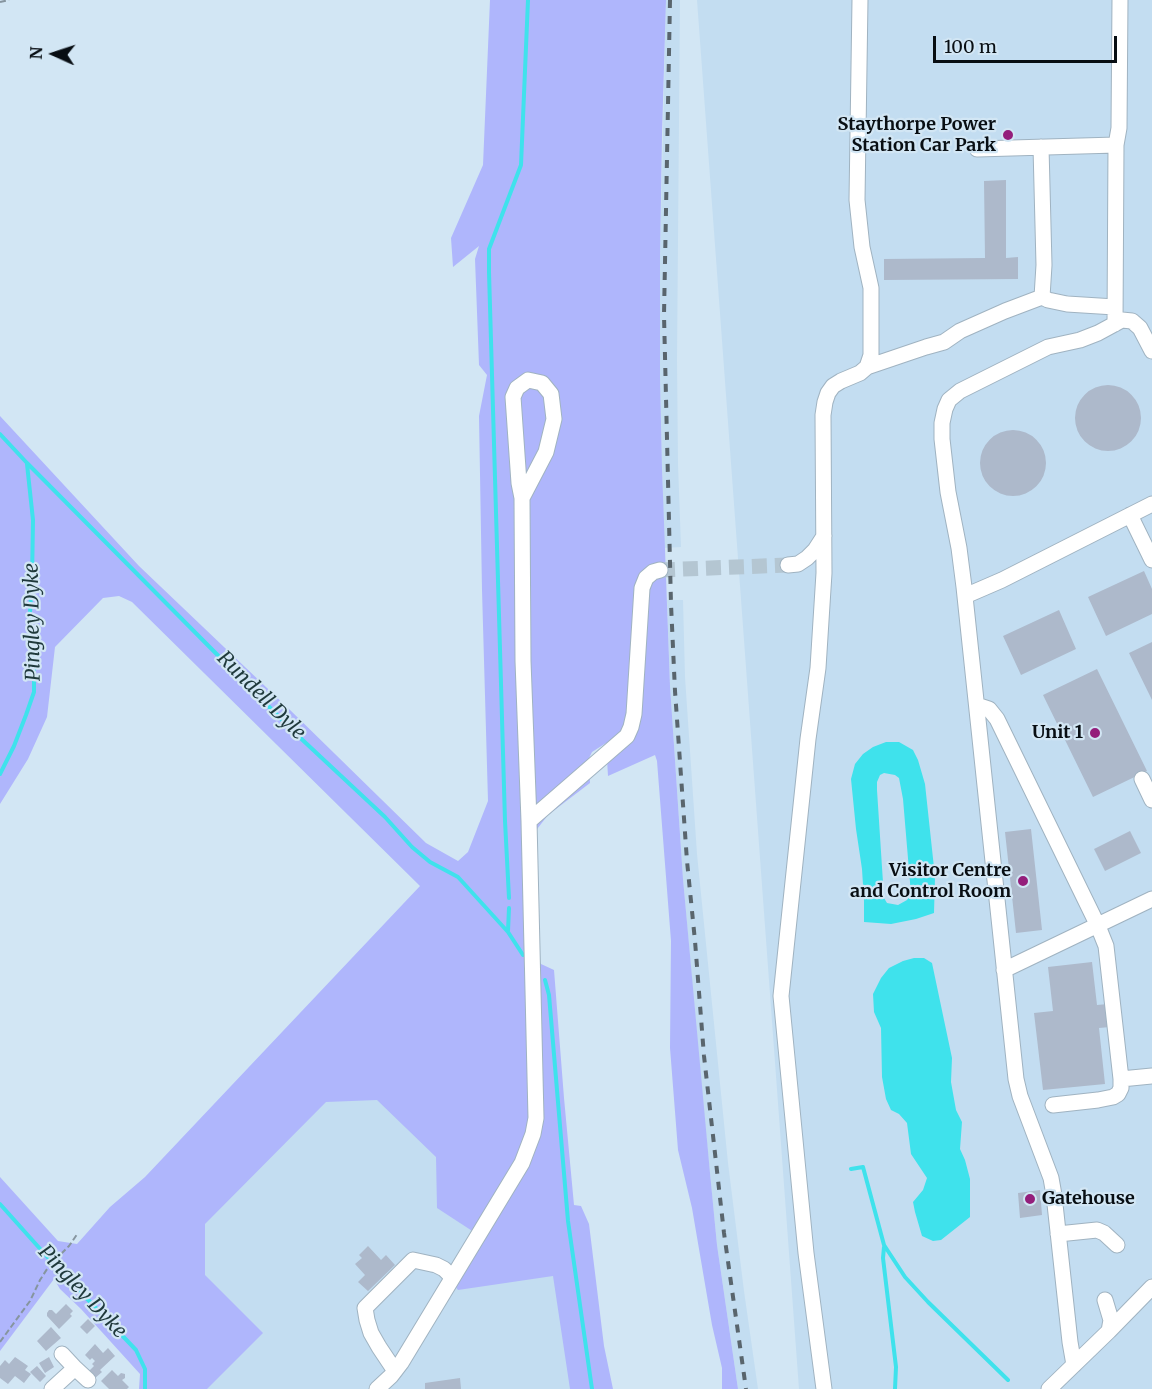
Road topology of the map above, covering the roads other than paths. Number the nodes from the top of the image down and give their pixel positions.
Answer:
1 (860, 0) edge
2 (1120, 0) edge
3 (1116, 145) junction
4 (1041, 147) junction
5 (977, 149) dead end
6 (1042, 297) junction
7 (1115, 307) junction
8 (1132, 321) junction
9 (1152, 321) edge
10 (1114, 324) junction
11 (1152, 351) edge
12 (867, 367) junction
13 (522, 498) junction
14 (1152, 504) edge
15 (1130, 515) junction
16 (824, 536) junction
17 (1152, 560) edge
18 (788, 565) tunnel mouth
19 (660, 570) dead end
20 (965, 596) junction
21 (977, 705) junction
22 (1142, 780) dead end
23 (1152, 800) edge
24 (529, 821) junction
25 (1152, 899) edge
26 (1098, 926) junction
27 (1004, 970) junction
28 (1152, 1076) edge
29 (1121, 1079) junction
30 (1053, 1105) dead end
31 (1058, 1234) junction
32 (1117, 1245) dead end
33 (452, 1277) junction
34 (1152, 1287) edge
35 (1105, 1300) dead end
36 (1108, 1331) junction
37 (62, 1354) dead end
38 (1074, 1365) junction
39 (75, 1368) junction
40 (395, 1371) junction
41 (88, 1380) dead end
42 (52, 1389) edge
43 (377, 1389) edge
44 (824, 1389) edge
45 (1049, 1389) edge

1 - 12 street
2 - 3 street
3 - 4 street
3 - 7 street
4 - 5 street
4 - 6 street
6 - 7 street
6 - 12 street
7 - 10 street
8 - 9 street
8 - 10 street
8 - 11 street
10 - 20 street
12 - 16 street
13 - 13 street
13 - 24 street
14 - 15 street
15 - 17 street
15 - 20 street
16 - 18 street
16 - 44 street
19 - 24 street
20 - 21 street
21 - 26 street
21 - 27 street
22 - 23 street
24 - 33 street
25 - 26 street
26 - 27 street
26 - 29 street
27 - 31 street
28 - 29 street
29 - 30 street
31 - 32 street
31 - 38 street
33 - 40 street
33 - 40 street
34 - 36 street
35 - 36 street
36 - 38 street
37 - 39 street
38 - 45 street
39 - 41 street
39 - 42 street
40 - 43 street

